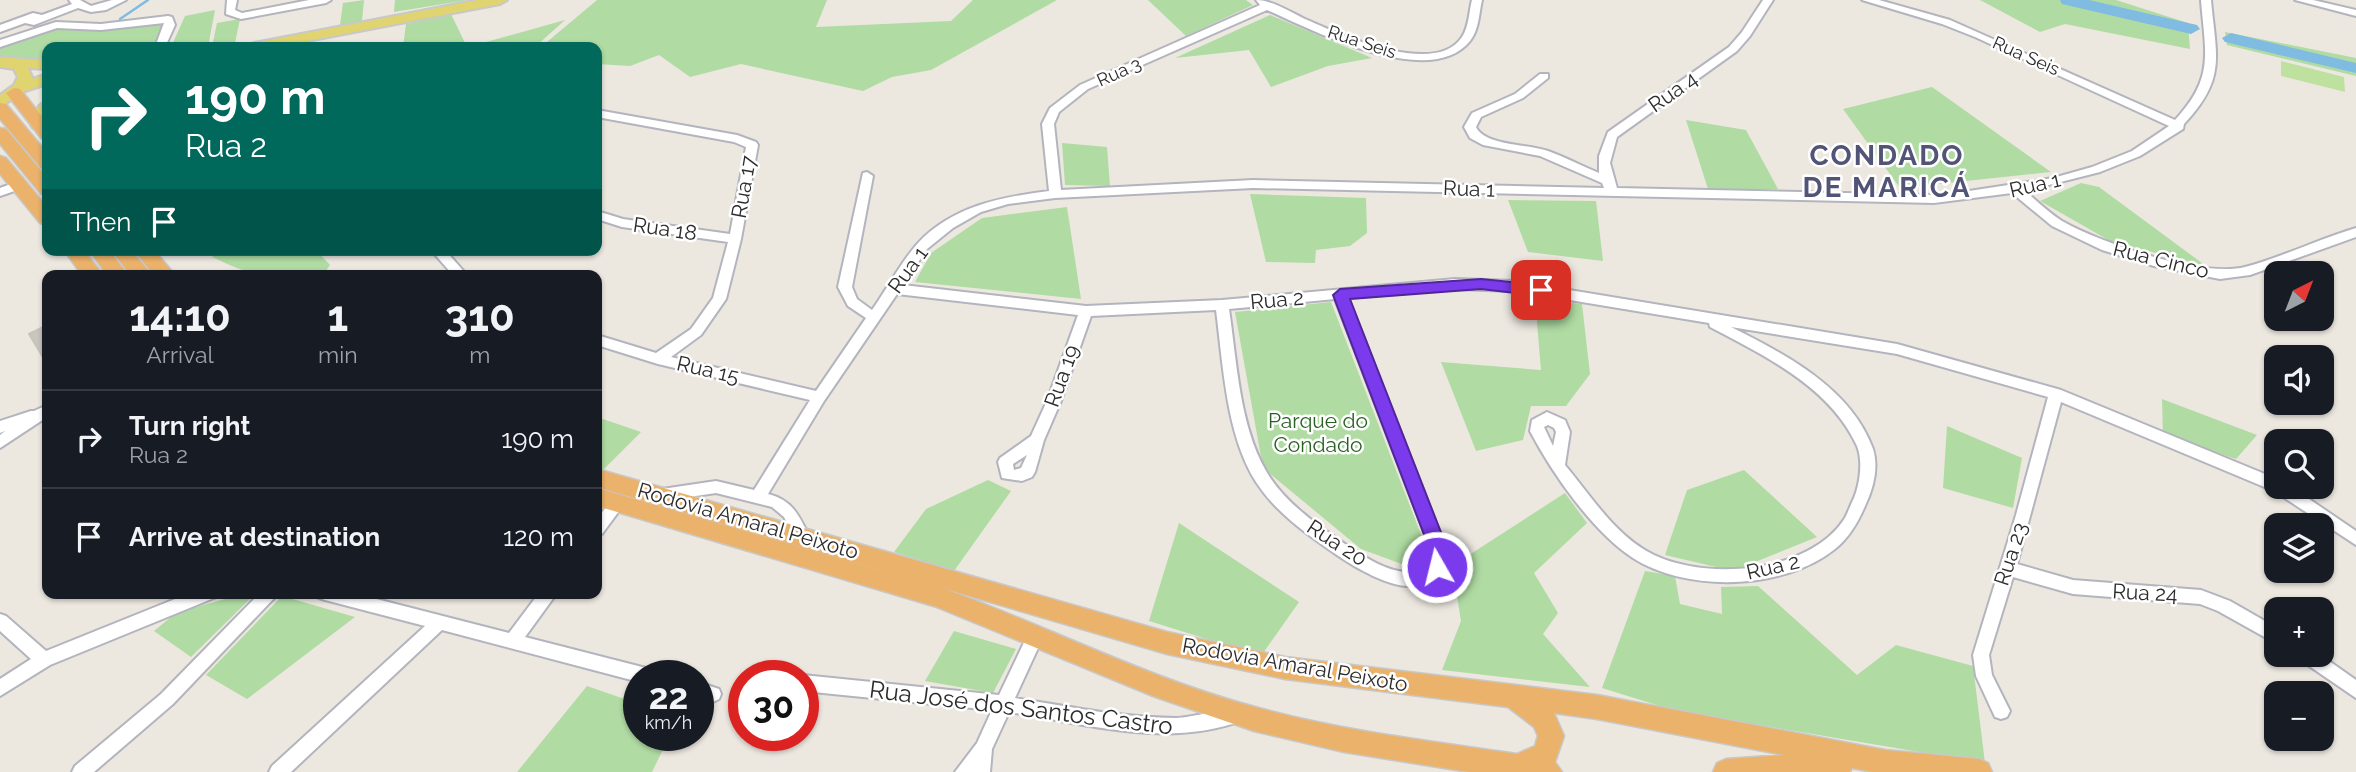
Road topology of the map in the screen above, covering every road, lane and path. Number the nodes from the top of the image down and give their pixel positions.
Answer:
1 (121, 0) edge
2 (232, 0) edge
3 (326, 0) edge
4 (500, 0) edge
5 (1477, 0) edge
6 (1768, 0) edge
7 (1867, 0) edge
8 (2206, 0) edge
9 (2300, 0) edge
10 (75, 2) edge
11 (1263, 3) edge
12 (2356, 13) edge
13 (0, 29) edge
14 (1, 41) edge
15 (162, 42) edge
16 (280, 42) edge
17 (3, 62) edge
18 (42, 65) edge
19 (1544, 76) dead end
20 (42, 81) edge
21 (11, 94) edge
22 (0, 108) edge
23 (602, 114) edge
24 (2179, 126) junction
25 (42, 128) edge
26 (7, 134) edge
27 (42, 160) edge
28 (0, 162) edge
29 (867, 176) dead end
30 (42, 183) edge
31 (19, 185) junction
32 (1609, 186) junction
33 (2017, 191) junction
34 (0, 192) edge
35 (1055, 194) junction
36 (42, 213) edge
37 (602, 217) edge
38 (2356, 232) edge
39 (734, 239) junction
40 (78, 256) edge
41 (103, 256) edge
42 (125, 256) edge
43 (148, 256) edge
44 (443, 256) edge
45 (89, 270) edge
46 (114, 270) edge
47 (138, 270) edge
48 (160, 270) edge
49 (456, 270) edge
50 (893, 289) junction
51 (1340, 295) junction
52 (1222, 305) junction
53 (1086, 311) junction
54 (876, 317) junction
55 (1701, 317) junction
56 (602, 342) edge
57 (659, 359) junction
58 (2056, 394) junction
59 (819, 397) junction
60 (42, 416) edge
61 (42, 418) edge
62 (0, 427) edge
63 (1037, 440) dead end
64 (0, 442) edge
65 (1557, 466) dead end
66 (602, 479) edge
67 (2264, 479) edge
68 (658, 495) junction
69 (758, 497) junction
70 (2297, 499) edge
71 (607, 500) edge
72 (800, 536) junction
73 (2356, 539) edge
74 (2006, 568) junction
75 (193, 599) edge
76 (265, 599) edge
77 (348, 599) edge
78 (544, 599) edge
79 (0, 621) edge
80 (440, 622) junction
81 (2264, 629) edge
82 (1036, 635) junction
83 (513, 640) junction
84 (44, 660) junction
85 (2323, 667) edge
86 (623, 670) edge
87 (819, 685) edge
88 (0, 688) edge
89 (2356, 690) edge
90 (1512, 696) junction
91 (1002, 704) junction
92 (2001, 711) dead end
93 (1238, 714) junction
94 (983, 749) junction
95 (1885, 762) junction
96 (1516, 768) junction
97 (81, 772) edge
98 (278, 772) edge
99 (964, 772) edge
100 (981, 772) edge
101 (1549, 772) edge
102 (1726, 772) edge
103 (1979, 772) edge

1 - 10 street
2 - 3 street
4 - 16 main road
5 - 11 street, Rua Seis
6 - 32 street, Rua 4
7 - 24 street, Rua Seis
8 - 24 street, Rua 1
9 - 12 street
10 - 13 street
10 - 14 street
11 - 35 street, Rua 3
14 - 15 street
17 - 18 main road
17 - 21 main road
19 - 32 street
20 - 21 main road
21 - 25 highway
22 - 26 highway
23 - 39 street, Rua 17
24 - 33 street, Rua 1
26 - 27 highway
26 - 30 highway
28 - 31 highway
29 - 54 street
31 - 34 street
31 - 36 highway
32 - 33 street, Rua 1
32 - 35 street, Rua 1
33 - 38 street, Rua Cinco
35 - 50 street, Rua 1
37 - 39 street, Rua 18
39 - 57 street, Rua 17
40 - 45 highway
41 - 46 highway
42 - 47 highway
43 - 48 highway
44 - 49 street
50 - 53 street, Rua 2
50 - 54 street, Rua 1
51 - 52 street, Rua 2
51 - 52 street, Rua 20
51 - 55 street, Rua 2
52 - 53 street, Rua 2
53 - 63 street, Rua 19
54 - 59 street, Rua 1
55 - 58 street, Rua 2
55 - 65 street, Rua 2
56 - 57 street, Rua 15
57 - 59 street, Rua 15
58 - 67 street, Rua 2
58 - 74 street, Rua 23
59 - 69 street, Rua 1
60 - 62 street
61 - 64 street
66 - 68 highway, Rodovia Amaral Peixoto
68 - 69 street
68 - 72 highway, Rodovia Amaral Peixoto
69 - 72 street
70 - 73 street, Rua 2
71 - 82 highway, Rodovia Amaral Peixoto
72 - 90 highway, Rodovia Amaral Peixoto
74 - 81 street, Rua 24
74 - 92 street, Rua 23
75 - 84 street
76 - 97 street
77 - 80 street
78 - 83 street
79 - 84 street
80 - 83 street
80 - 98 street
82 - 91 street
82 - 93 highway, Rodovia Amaral Peixoto
83 - 86 street
84 - 88 street
85 - 89 street
87 - 91 street, Rua José dos Santos Castro
90 - 95 highway, Rodovia Amaral Peixoto
90 - 96 highway
91 - 93 street, Rua José dos Santos Castro
91 - 94 street
93 - 96 highway, Rodovia Amaral Peixoto
94 - 99 street
94 - 100 street
95 - 102 highway, Rodovia Amaral Peixoto
95 - 103 highway, Rodovia Amaral Peixoto
96 - 101 highway, Rodovia Amaral Peixoto

